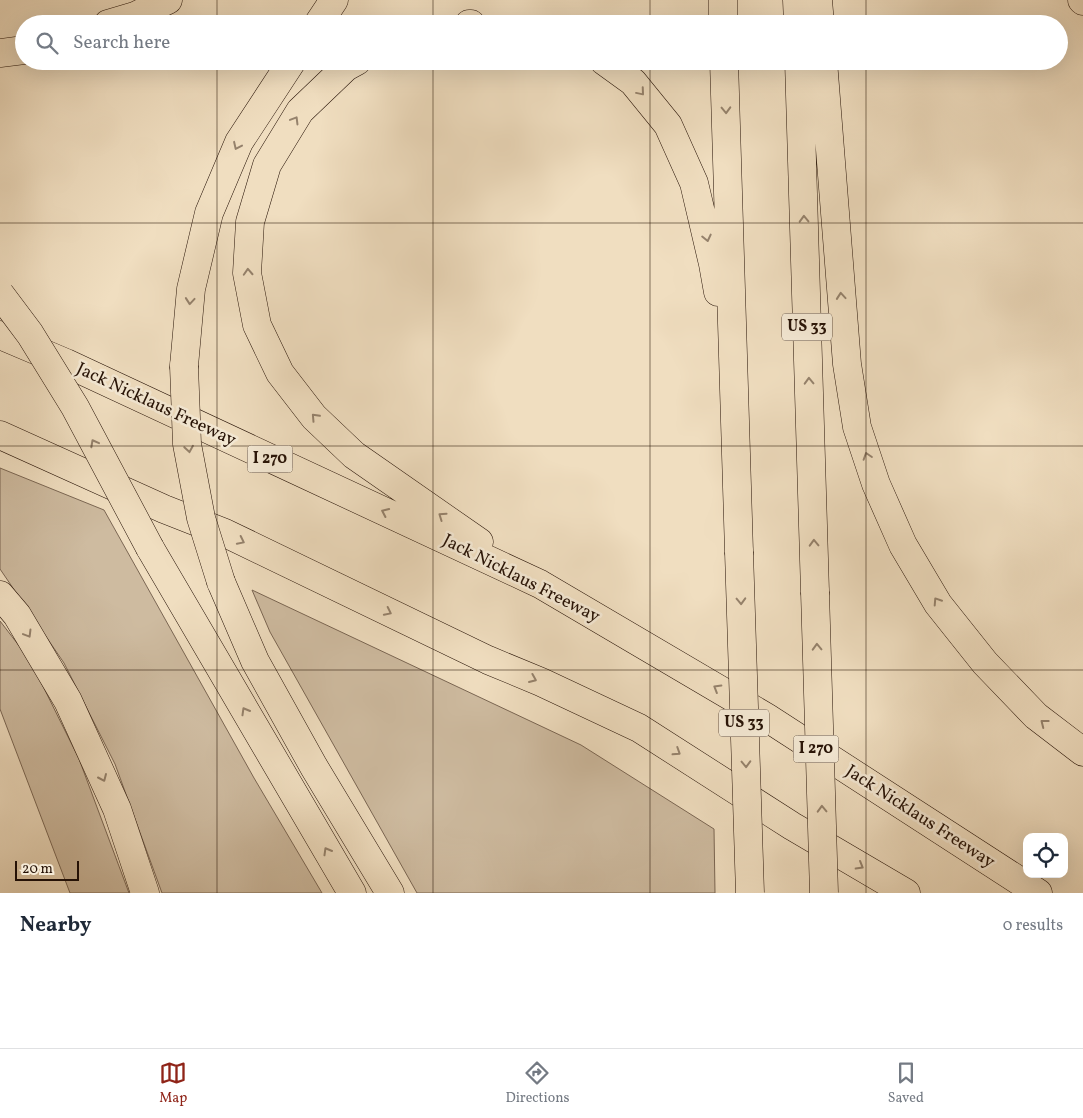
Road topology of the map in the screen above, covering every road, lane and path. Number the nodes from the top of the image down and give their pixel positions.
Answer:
1 (168, 0) edge
2 (334, 0) edge
3 (723, 0) edge
4 (797, 0) edge
5 (818, 0) edge
6 (137, 15) edge
7 (324, 15) edge
8 (723, 15) edge
9 (798, 15) edge
10 (819, 15) edge
11 (15, 51) edge
12 (0, 53) edge
13 (286, 70) edge
14 (342, 70) edge
15 (616, 70) edge
16 (724, 70) edge
17 (799, 70) edge
18 (824, 70) edge
19 (0, 294) edge
20 (0, 335) edge
21 (734, 382) junction
22 (0, 436) edge
23 (540, 584) junction
24 (0, 595) edge
25 (1083, 752) edge
26 (145, 893) edge
27 (352, 893) edge
28 (390, 893) edge
29 (750, 893) edge
30 (824, 893) edge
31 (906, 893) edge
32 (1038, 893) edge

1 - 6 highway
2 - 7 highway
3 - 8 highway
4 - 9 highway
5 - 10 highway
11 - 12 highway
13 -> 28 highway, bridge
23 -> 14 highway
15 -> 21 highway
16 -> 21 highway, US 33
30 -> 17 highway, US 33, bridge
25 -> 18 highway
27 -> 19 highway, bridge
23 -> 20 highway, Jack Nicklaus Freeway / I 270
21 -> 29 highway, US 33, bridge
22 -> 31 highway
32 -> 23 highway, Jack Nicklaus Freeway / I 270
24 -> 26 highway

